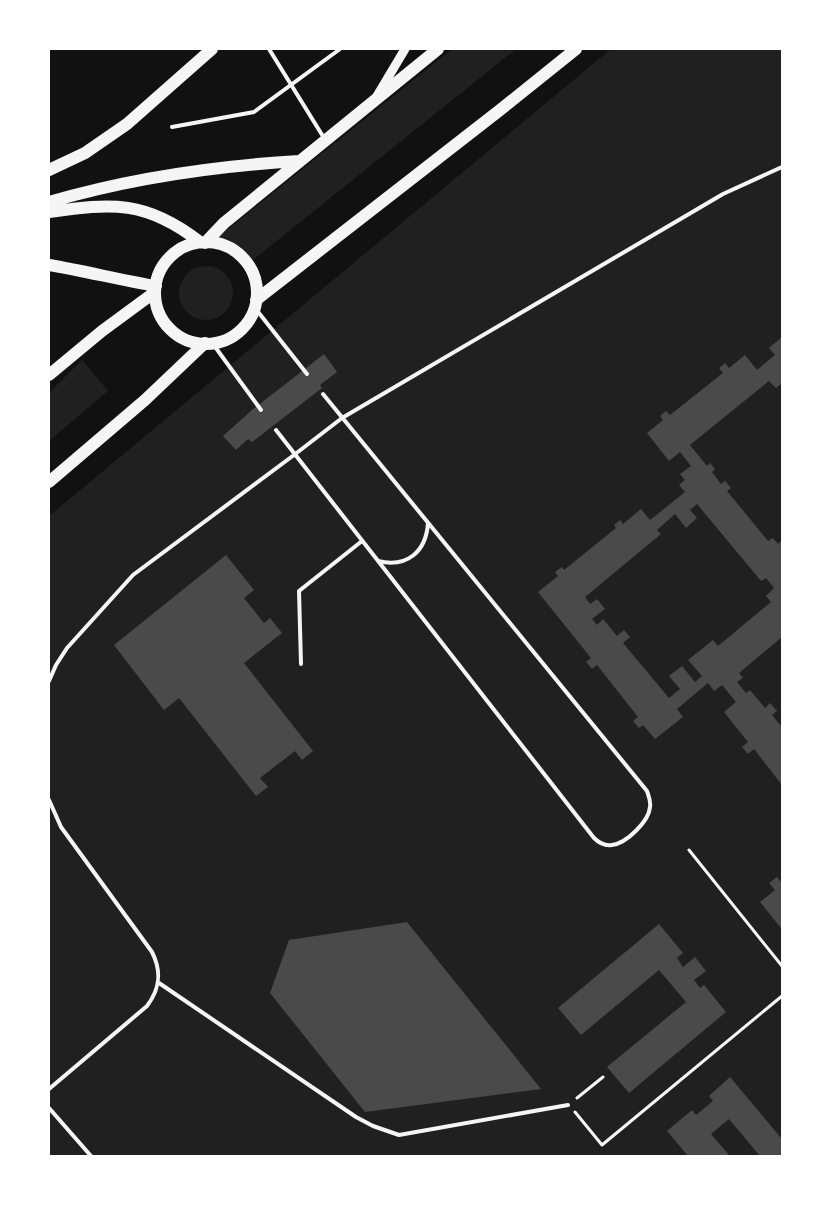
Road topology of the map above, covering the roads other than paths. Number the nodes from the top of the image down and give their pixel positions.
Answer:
1 (212, 49) edge
2 (269, 49) edge
3 (340, 49) edge
4 (405, 49) edge
5 (438, 49) edge
6 (576, 49) edge
7 (292, 86) junction
8 (373, 101) junction
9 (172, 126) dead end
10 (325, 140) junction
11 (299, 161) junction
12 (782, 168) edge
13 (49, 170) edge
14 (49, 202) edge
15 (49, 212) edge
16 (202, 243) junction
17 (49, 265) edge
18 (156, 289) junction
19 (255, 304) junction
20 (209, 343) junction
21 (307, 374) dead end
22 (49, 375) edge
23 (322, 394) dead end
24 (261, 410) dead end
25 (342, 418) junction
26 (276, 430) dead end
27 (294, 455) junction
28 (49, 482) edge
29 (428, 523) junction
30 (362, 540) junction
31 (378, 561) junction
32 (301, 664) dead end
33 (49, 681) edge
34 (49, 800) edge
35 (159, 983) junction
36 (49, 1089) edge
37 (568, 1104) road end
38 (49, 1108) edge
39 (91, 1156) edge

1 - 13 main road
2 - 7 lane
3 - 7 lane
4 - 8 street
5 - 8 main road
6 - 19 main road
7 - 9 lane
7 - 10 lane
8 - 10 main road
10 - 11 main road
11 - 14 main road
11 - 16 main road
12 - 25 lane
15 - 16 main road
16 - 18 main road
16 - 19 main road
17 - 18 main road
18 - 20 main road
18 - 22 main road
19 - 20 main road
19 - 21 lane
20 - 24 lane
20 - 28 main road
23 - 25 lane
25 - 27 lane
25 - 29 lane
26 - 27 lane
27 - 30 lane
27 - 33 lane
29 - 31 lane
29 - 31 lane
30 - 31 lane
30 - 32 lane
34 - 35 lane
35 - 36 lane
35 - 37 lane
38 - 39 lane

